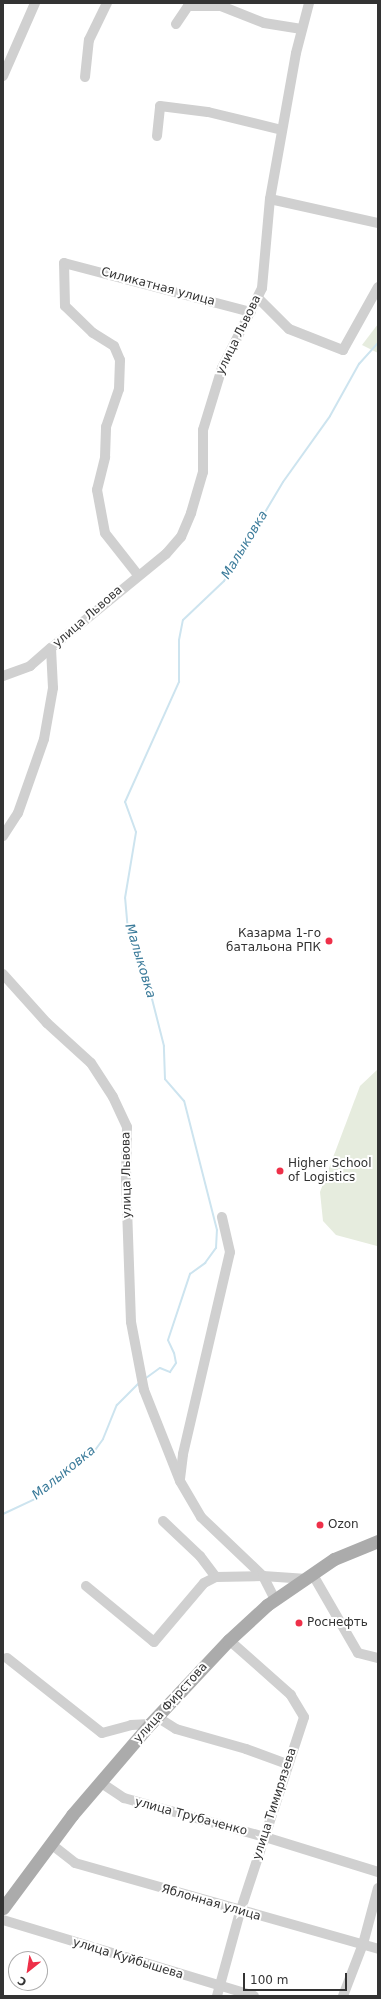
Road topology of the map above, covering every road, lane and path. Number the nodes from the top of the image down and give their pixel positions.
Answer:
1 (35, 3) edge
2 (107, 3) edge
3 (309, 3) edge
4 (176, 24) dead end
5 (302, 29) junction
6 (3, 76) edge
7 (85, 76) dead end
8 (282, 130) junction
9 (157, 136) dead end
10 (270, 199) junction
11 (378, 224) edge
12 (378, 287) edge
13 (258, 298) junction
14 (251, 312) junction
15 (138, 576) junction
16 (51, 648) junction
17 (3, 676) edge
18 (3, 836) edge
19 (3, 974) edge
20 (222, 1217) dead end
21 (180, 1481) junction
22 (163, 1522) dead end
23 (378, 1541) edge
24 (263, 1576) junction
25 (216, 1577) junction
26 (310, 1577) junction
27 (86, 1586) dead end
28 (275, 1600) junction
29 (229, 1640) junction
30 (8, 1658) dead end
31 (378, 1658) edge
32 (154, 1721) junction
33 (287, 1764) junction
34 (100, 1782) junction
35 (265, 1837) junction
36 (51, 1844) junction
37 (378, 1872) edge
38 (378, 1888) edge
39 (3, 1908) edge
40 (240, 1912) junction
41 (3, 1920) edge
42 (363, 1944) junction
43 (378, 1949) edge
44 (219, 1992) edge
45 (254, 1996) edge
46 (343, 1996) edge

1 - 6 street
2 - 7 street
3 - 5 street, улица Львова
4 - 5 street
5 - 8 street, улица Львова
8 - 9 street
8 - 10 street, улица Львова
10 - 11 street
10 - 13 street, улица Львова
12 - 13 street
13 - 14 street, улица Львова
14 - 15 street, улица Львова
14 - 15 street, Силикатная улица
15 - 16 street, улица Львова
16 - 17 street
16 - 18 street, улица Львова
19 - 21 street, улица Львова
20 - 21 street
21 - 24 street, улица Львова
22 - 25 street
23 - 26 main road, улица Фирстова
24 - 25 street
24 - 26 street
24 - 28 street, улица Львова
25 - 27 street
26 - 28 main road, улица Фирстова
26 - 31 street
28 - 29 main road, улица Фирстова
29 - 32 main road, улица Фирстова
29 - 33 street, улица Тимирязева
30 - 32 street
32 - 33 street
32 - 34 main road, улица Фирстова
33 - 35 street, улица Тимирязева
34 - 35 street, улица Трубаченко
34 - 36 main road, улица Фирстова
35 - 37 street, улица Трубаченко
35 - 40 street, улица Тимирязева
36 - 39 main road, улица Фирстова
36 - 40 street, Яблонная улица
38 - 42 street
40 - 42 street, Яблонная улица
40 - 44 street, улица Тимирязева
41 - 44 street, улица Куйбышева
42 - 43 street, Яблонная улица
42 - 46 street
44 - 45 street, улица Куйбышева

